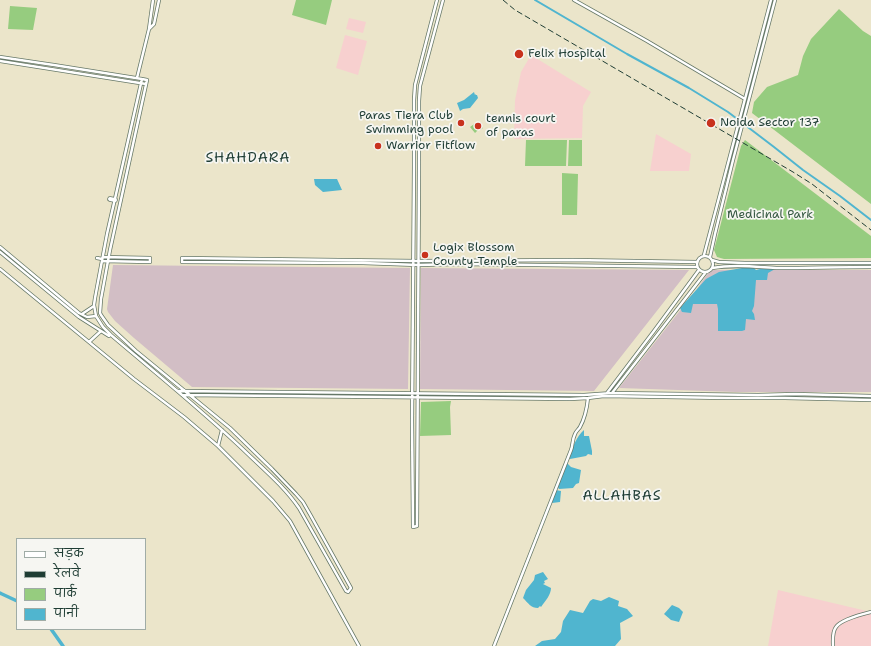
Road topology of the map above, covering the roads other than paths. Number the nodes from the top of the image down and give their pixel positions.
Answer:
1 (153, 0) edge
2 (159, 0) edge
3 (437, 0) edge
4 (443, 0) edge
5 (574, 0) edge
6 (771, 0) edge
7 (775, 0) edge
8 (149, 23) junction
9 (154, 24) junction
10 (149, 29) junction
11 (0, 57) edge
12 (0, 61) edge
13 (137, 78) junction
14 (142, 79) junction
15 (141, 83) junction
16 (146, 84) junction
17 (745, 99) junction
18 (0, 247) edge
19 (0, 252) edge
20 (704, 255) junction
21 (109, 257) junction
22 (97, 258) dead end
23 (102, 259) junction
24 (711, 259) junction
25 (556, 260) junction
26 (108, 261) junction
27 (413, 261) junction
28 (418, 261) junction
29 (697, 262) junction
30 (871, 263) edge
31 (413, 265) junction
32 (418, 265) junction
33 (556, 267) junction
34 (871, 267) edge
35 (712, 268) junction
36 (698, 269) junction
37 (0, 270) edge
38 (706, 272) junction
39 (94, 306) junction
40 (81, 315) junction
41 (96, 316) junction
42 (101, 331) junction
43 (115, 339) junction
44 (90, 341) junction
45 (177, 391) junction
46 (186, 391) junction
47 (607, 393) junction
48 (612, 393) junction
49 (181, 395) junction
50 (190, 395) junction
51 (413, 395) junction
52 (418, 395) junction
53 (604, 396) junction
54 (609, 396) junction
55 (871, 396) edge
56 (758, 397) junction
57 (588, 398) junction
58 (871, 400) edge
59 (222, 430) junction
60 (218, 444) junction
61 (871, 612) edge
62 (358, 646) edge
63 (494, 646) edge
64 (833, 646) edge

1 - 8 street
2 - 9 street
3 - 27 street
4 - 28 street
5 - 17 street
6 - 17 street
7 - 24 street
8 - 9 street
8 - 10 street
9 - 10 street
10 - 13 street
11 - 13 street
12 - 15 street
13 - 14 street
14 - 15 street
14 - 16 street
15 - 16 street
15 - 23 street
16 - 21 street
17 - 20 street
18 - 40 street
19 - 42 street
20 - 24 street
20 - 29 street
21 - 23 street
21 - 26 street
21 - 26 street
22 - 23 street
23 - 26 street
23 - 39 street
24 - 30 street
24 - 35 street
25 - 28 street
25 - 29 street
25 - 33 street
26 - 46 street
27 - 28 street
27 - 31 street
27 - 31 street
28 - 32 street
29 - 36 street
31 - 32 street
31 - 51 street
32 - 33 street
32 - 52 street
33 - 36 street
34 - 35 street
35 - 38 street
36 - 38 street
36 - 47 street
37 - 44 street
38 - 48 street
39 - 40 street
39 - 41 street
40 - 41 street
41 - 43 street
42 - 43 street
42 - 44 street
43 - 45 street
44 - 60 street
45 - 46 street
45 - 49 street
46 - 50 street
46 - 51 street
47 - 48 street
47 - 52 street
47 - 53 street
48 - 54 street
48 - 56 street
49 - 50 street
49 - 59 street
50 - 51 street
50 - 59 street
51 - 52 street
51 - 52 street
52 - 57 street
53 - 54 street
53 - 57 street
54 - 56 street
55 - 56 street
56 - 58 street
57 - 63 street
59 - 60 street
60 - 62 street
61 - 64 street

